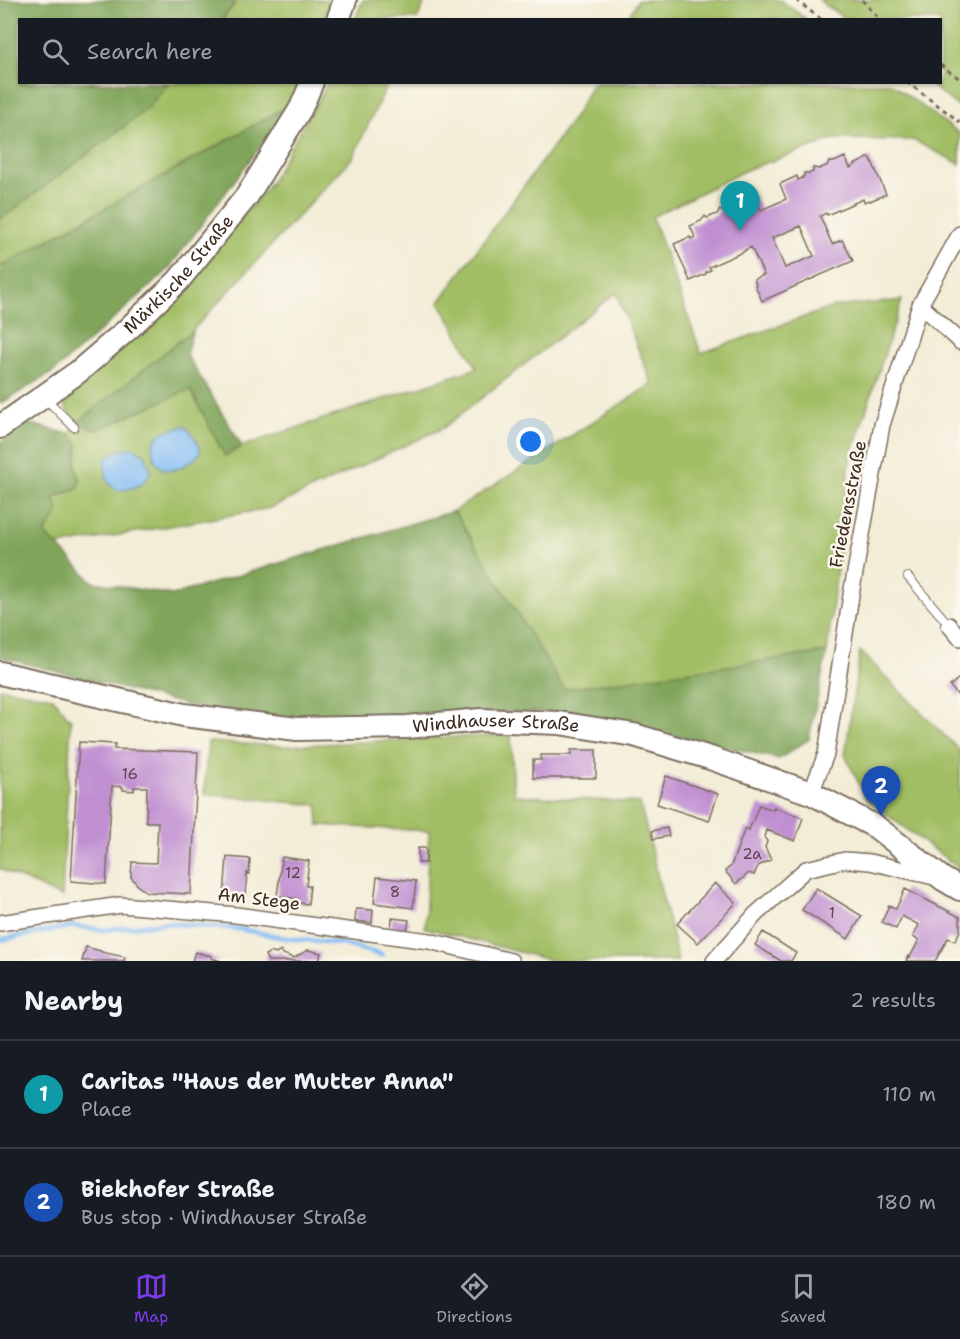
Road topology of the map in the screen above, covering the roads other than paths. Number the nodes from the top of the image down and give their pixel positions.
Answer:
1 (345, 0) edge
2 (339, 18) edge
3 (311, 84) edge
4 (960, 234) edge
5 (921, 305) junction
6 (960, 342) edge
7 (44, 396) junction
8 (0, 427) edge
9 (74, 427) dead end
10 (908, 577) dead end
11 (949, 625) joint
12 (960, 638) edge
13 (0, 673) edge
14 (811, 793) junction
15 (952, 884) edge
16 (0, 922) edge
17 (511, 961) edge
18 (714, 961) edge

1 - 2 main road
3 - 7 main road, Märkische Straße
4 - 5 street, Friedensstraße
5 - 6 street
5 - 14 street, Friedensstraße
7 - 8 main road, Märkische Straße
7 - 9 lane
10 - 11 lane
11 - 12 street
13 - 14 main road, Windhauser Straße
14 - 15 main road, Windhauser Straße
15 - 18 street
16 - 17 street, Am Stege

